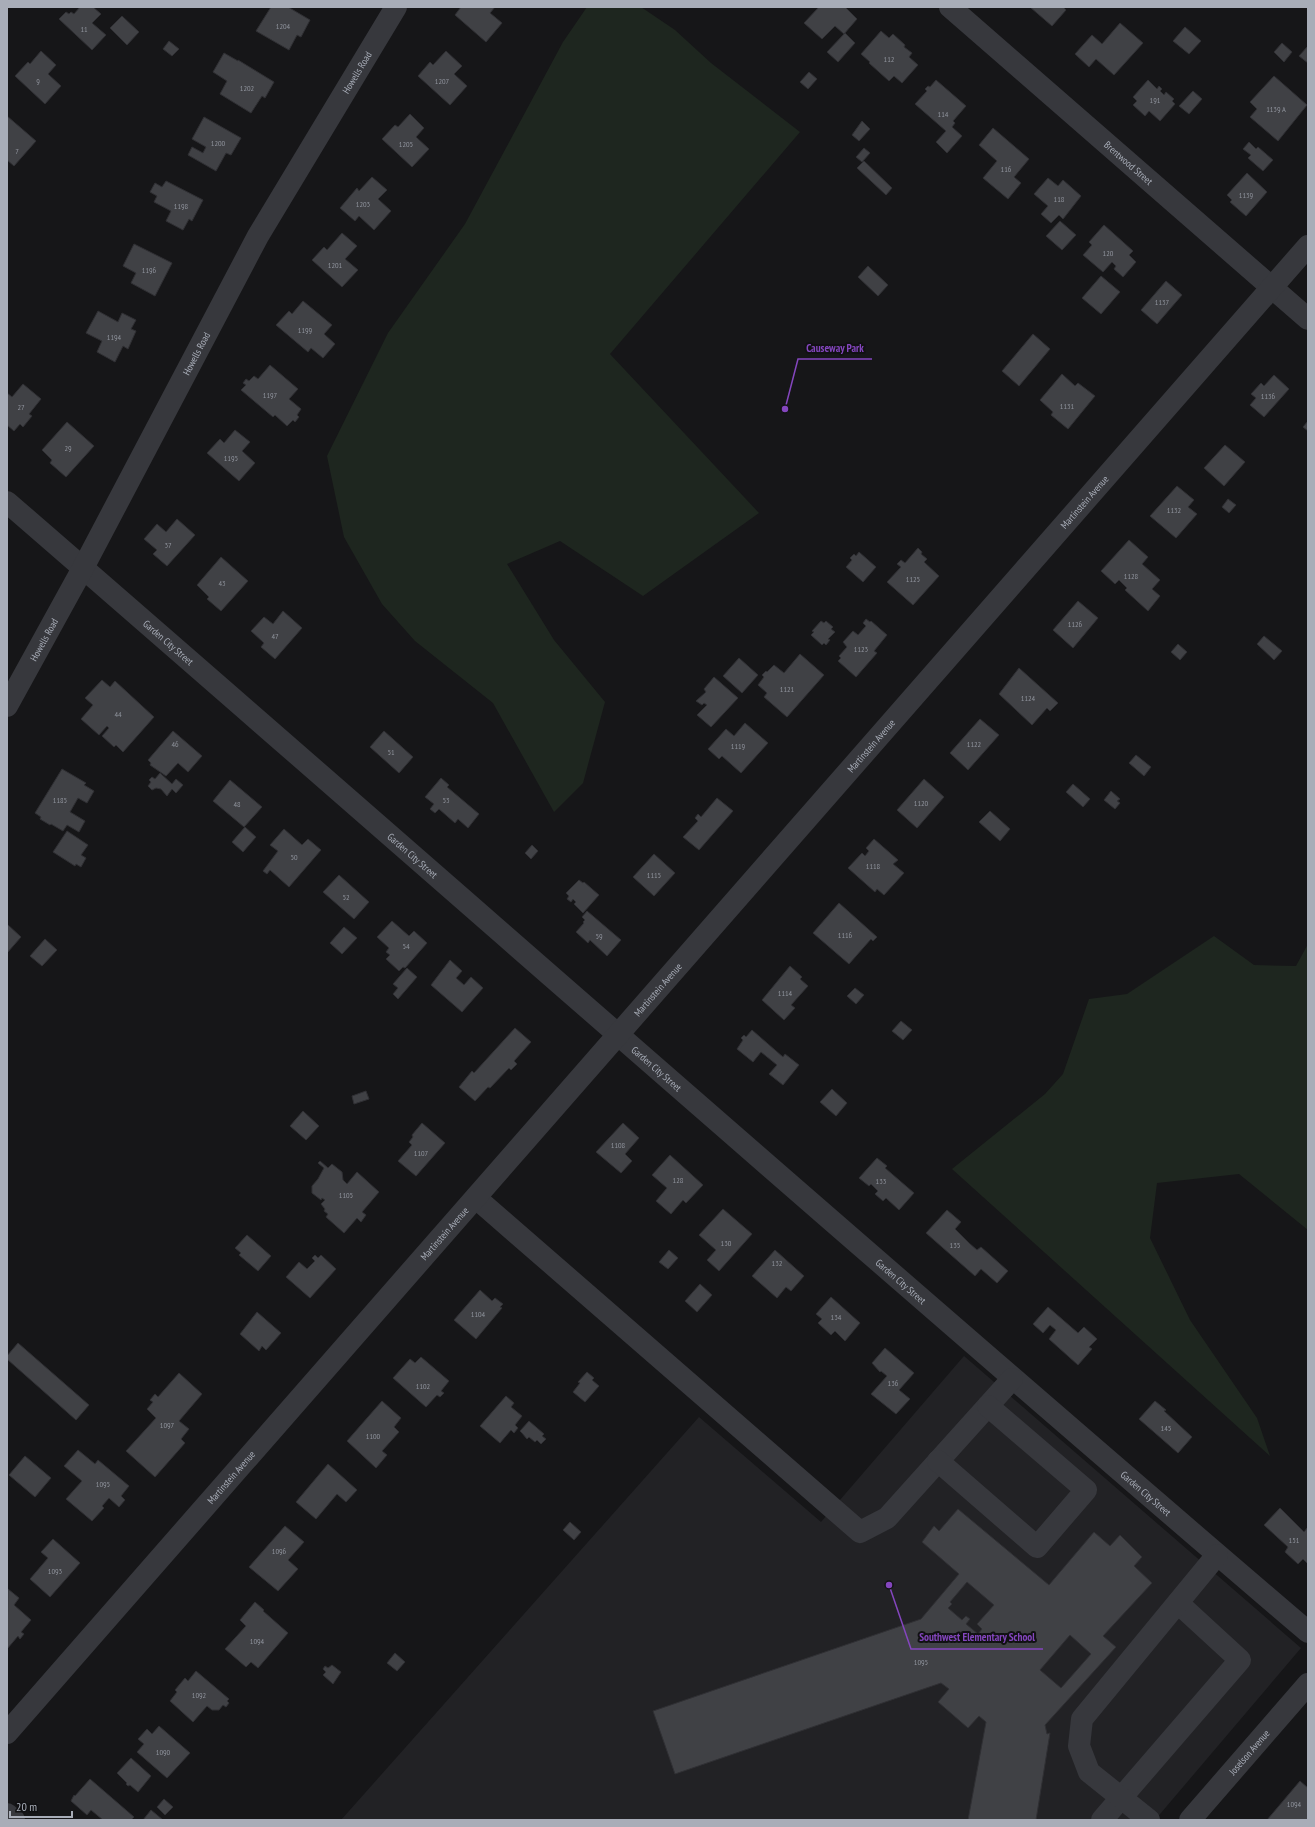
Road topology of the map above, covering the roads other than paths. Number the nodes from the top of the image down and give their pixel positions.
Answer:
1 (396, 7) edge
2 (950, 7) edge
3 (1308, 246) edge
4 (1272, 288) junction
5 (1308, 319) edge
6 (7, 502) edge
7 (83, 568) junction
8 (7, 706) edge
9 (619, 1034) junction
10 (476, 1198) junction
11 (1012, 1379) junction
12 (988, 1406) junction
13 (938, 1461) junction
14 (1217, 1555) junction
15 (1178, 1603) junction
16 (1308, 1632) edge
17 (1308, 1684) edge
18 (7, 1733) edge
19 (1121, 1798) junction
20 (7, 1814) edge
21 (14, 1820) edge
22 (1102, 1820) edge
23 (1148, 1820) edge
24 (1190, 1820) edge

1 - 7 street, Howells Road
2 - 4 street, Brentwood Street
3 - 4 street, Martinstein Avenue
4 - 5 street, Brentwood Street
4 - 9 street, Martinstein Avenue
6 - 7 street, Garden City Street
7 - 8 street, Howells Road
7 - 9 street, Garden City Street
9 - 10 street, Martinstein Avenue
9 - 11 street, Garden City Street
10 - 13 street
10 - 18 street, Martinstein Avenue
11 - 12 street
11 - 14 street, Garden City Street
12 - 13 street
12 - 13 street
14 - 15 street
14 - 16 street, Garden City Street
15 - 19 street
15 - 19 street
17 - 24 street, Joselson Avenue
19 - 22 street
19 - 23 street
20 - 21 street

